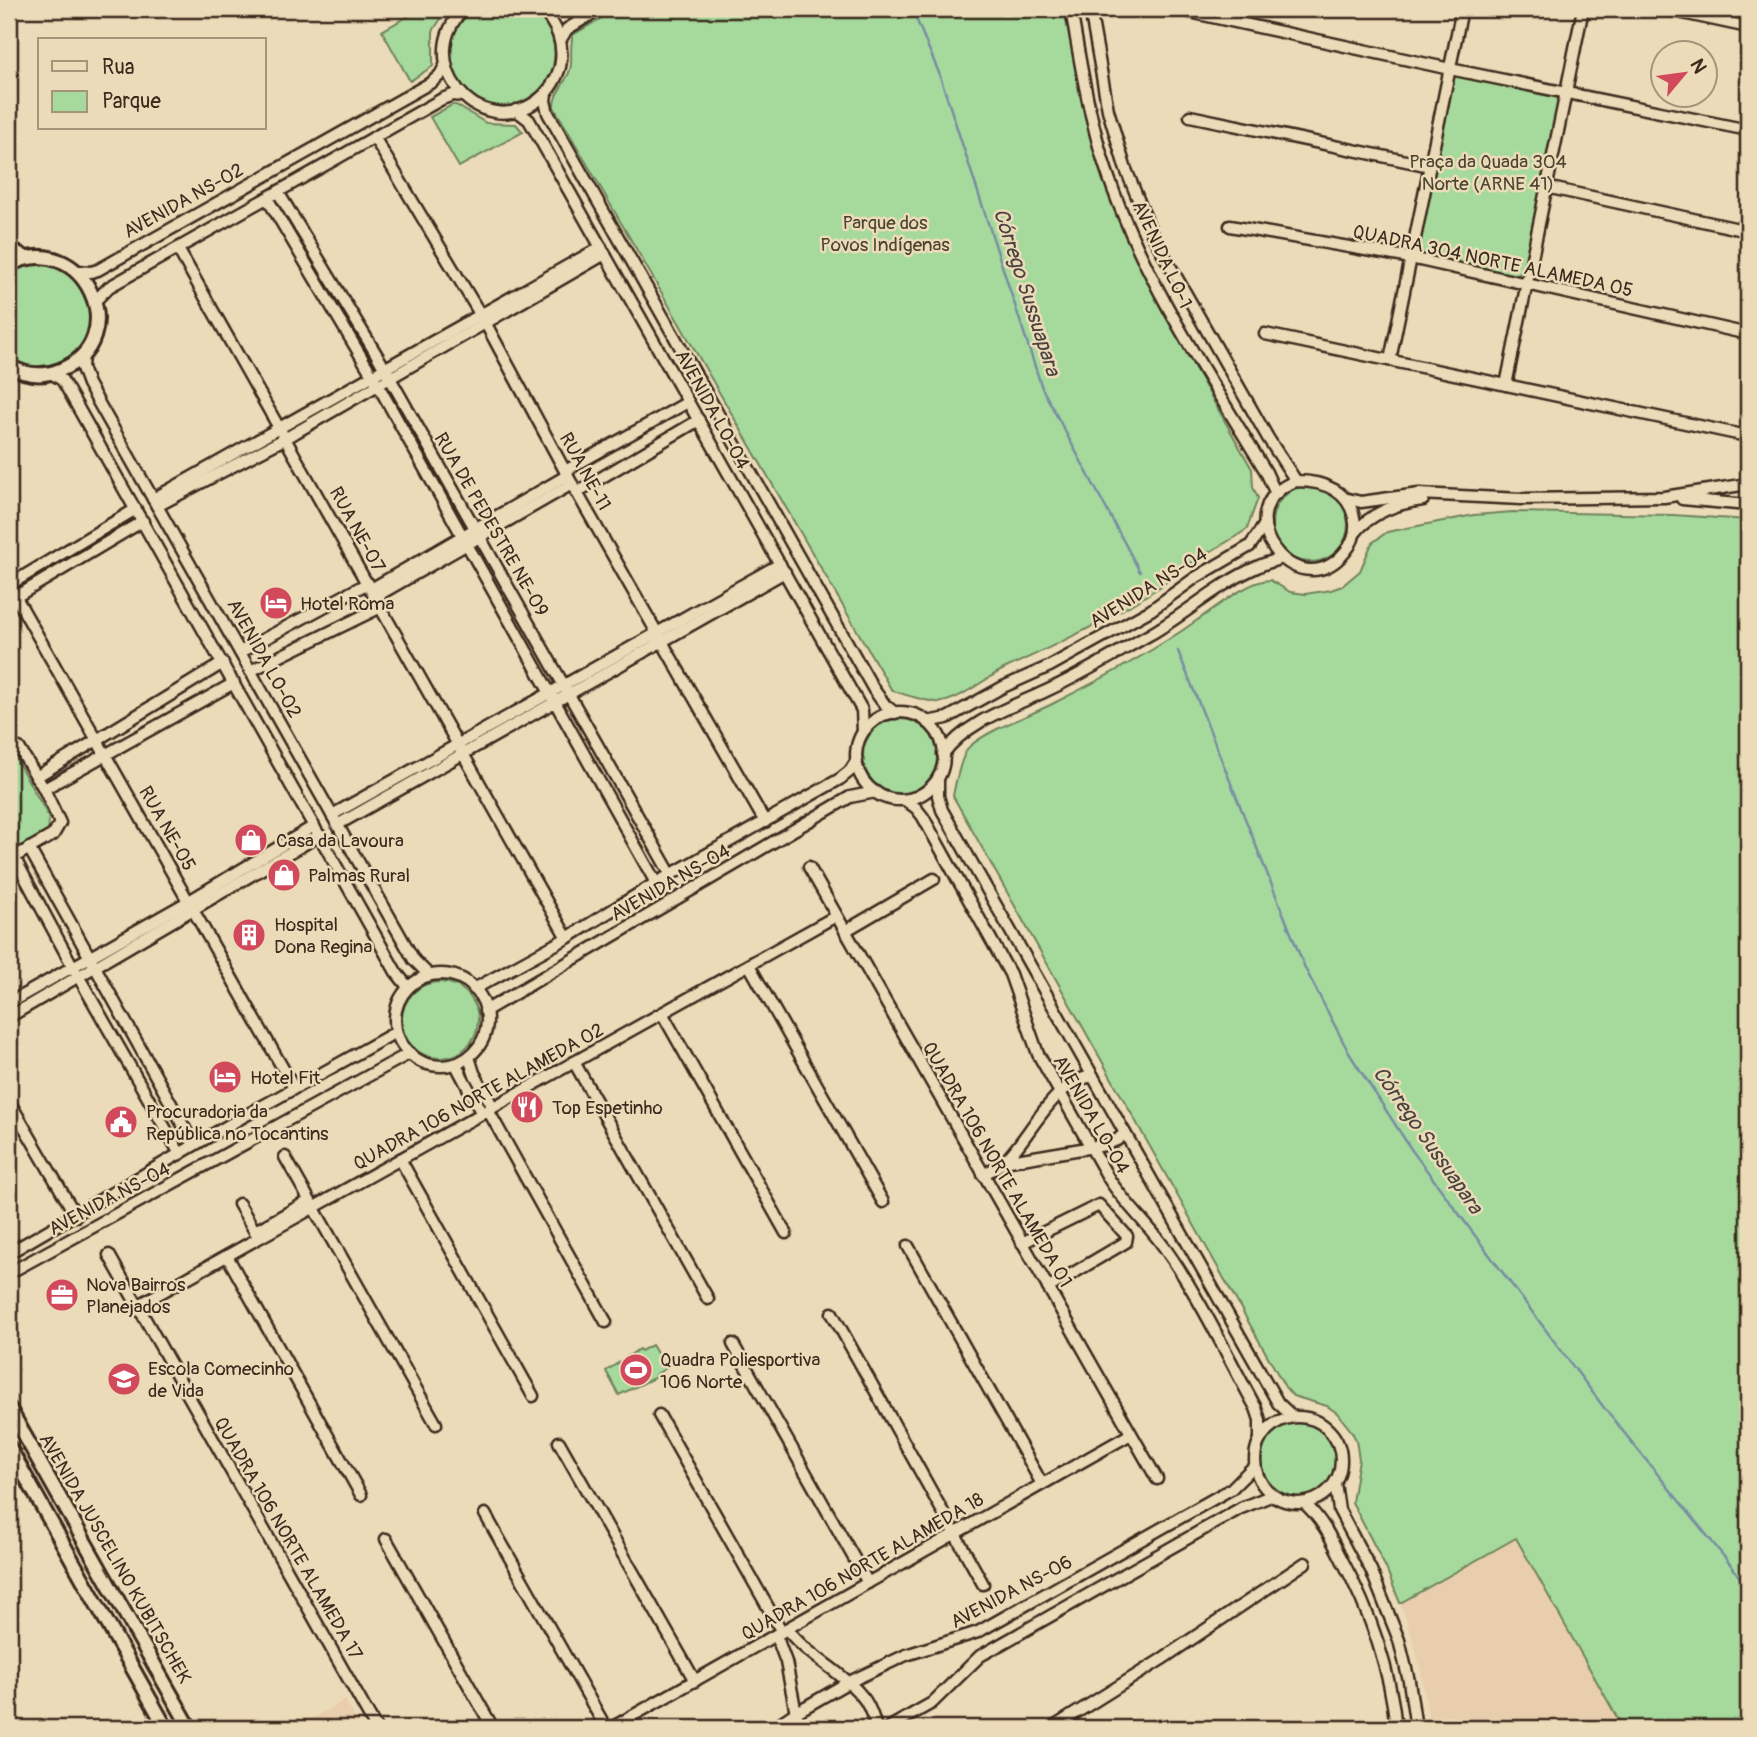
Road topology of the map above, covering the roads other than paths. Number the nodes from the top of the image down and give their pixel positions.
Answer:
1 (541, 9) edge
2 (559, 9) edge
3 (600, 9) edge
4 (1071, 9) edge
5 (1090, 9) edge
6 (1176, 9) edge
7 (1462, 9) edge
8 (1583, 9) edge
9 (1664, 9) edge
10 (460, 11) edge
11 (1748, 27) edge
12 (560, 41) junction
13 (446, 64) junction
14 (1450, 69) junction
15 (546, 93) junction
16 (1565, 93) junction
17 (463, 96) junction
18 (516, 110) junction
19 (1190, 116) dead end
20 (1748, 130) edge
21 (374, 137) junction
22 (1430, 166) junction
23 (1546, 187) junction
24 (278, 192) junction
25 (267, 198) junction
26 (1230, 226) dead end
27 (1748, 231) edge
28 (9, 243) edge
29 (178, 248) junction
30 (603, 251) junction
31 (26, 258) junction
32 (1411, 258) junction
33 (9, 265) edge
34 (77, 271) junction
35 (1525, 284) junction
36 (95, 301) junction
37 (483, 320) junction
38 (1265, 334) dead end
39 (1748, 334) edge
40 (83, 354) junction
41 (1391, 360) junction
42 (9, 366) edge
43 (51, 373) junction
44 (387, 374) junction
45 (375, 381) junction
46 (1506, 385) junction
47 (688, 402) junction
48 (699, 420) junction
49 (280, 427) junction
50 (1742, 435) dead end
51 (286, 438) junction
52 (571, 480) junction
53 (1296, 481) junction
54 (1748, 484) edge
55 (1276, 494) junction
56 (1451, 497) junction
57 (1664, 497) junction
58 (1348, 499) junction
59 (155, 503) junction
60 (1748, 505) edge
61 (136, 509) junction
62 (143, 522) junction
63 (1265, 524) junction
64 (477, 533) junction
65 (1355, 533) junction
66 (465, 539) junction
67 (1282, 558) junction
68 (782, 568) junction
69 (9, 585) edge
70 (372, 590) junction
71 (12, 599) edge
72 (381, 607) junction
73 (659, 636) junction
74 (240, 652) junction
75 (223, 663) junction
76 (250, 671) junction
77 (234, 683) junction
78 (566, 689) junction
79 (552, 696) junction
80 (895, 713) junction
81 (927, 722) junction
82 (863, 732) junction
83 (97, 739) junction
84 (9, 745) edge
85 (459, 750) junction
86 (106, 754) junction
87 (943, 754) junction
88 (856, 760) junction
89 (36, 776) junction
90 (938, 778) junction
91 (44, 789) junction
92 (876, 792) junction
93 (905, 800) junction
94 (335, 820) junction
95 (765, 822) junction
96 (317, 830) junction
97 (29, 848) junction
98 (11, 858) edge
99 (809, 867) dead end
100 (671, 875) junction
101 (934, 879) dead end
102 (656, 883) junction
103 (192, 905) junction
104 (836, 916) junction
105 (845, 931) junction
106 (567, 938) junction
107 (89, 957) junction
108 (749, 965) junction
109 (95, 967) junction
110 (76, 972) junction
111 (429, 975) junction
112 (408, 987) junction
113 (474, 989) junction
114 (9, 1003) edge
115 (485, 1011) junction
116 (662, 1013) junction
117 (9, 1017) edge
118 (396, 1032) junction
119 (410, 1053) junction
120 (469, 1057) junction
121 (575, 1062) junction
122 (456, 1065) junction
123 (1093, 1076) junction
124 (295, 1088) junction
125 (1060, 1093) junction
126 (9, 1101) edge
127 (487, 1110) junction
128 (1125, 1133) junction
129 (194, 1146) junction
130 (1091, 1147) junction
131 (180, 1154) junction
132 (285, 1157) dead end
133 (400, 1159) junction
134 (1004, 1163) junction
135 (984, 1175) junction
136 (883, 1202) dead end
137 (239, 1204) dead end
138 (308, 1206) junction
139 (76, 1216) junction
140 (786, 1233) dead end
141 (257, 1234) junction
142 (1022, 1243) junction
143 (908, 1246) dead end
144 (9, 1253) edge
145 (109, 1255) dead end
146 (227, 1256) junction
147 (9, 1273) edge
148 (1048, 1288) junction
149 (708, 1299) dead end
150 (137, 1306) junction
151 (832, 1313) dead end
152 (606, 1322) dead end
153 (733, 1345) dead end
154 (533, 1396) dead end
155 (9, 1408) edge
156 (659, 1415) dead end
157 (1293, 1417) junction
158 (436, 1424) dead end
159 (1131, 1434) junction
160 (1260, 1438) junction
161 (559, 1442) dead end
162 (9, 1447) edge
163 (1255, 1465) junction
164 (1157, 1479) dead end
165 (1335, 1483) junction
166 (1042, 1484) junction
167 (361, 1495) dead end
168 (1273, 1495) junction
169 (1304, 1503) junction
170 (485, 1514) dead end
171 (955, 1534) junction
172 (386, 1539) dead end
173 (1305, 1563) dead end
174 (868, 1583) junction
175 (983, 1584) dead end
176 (782, 1632) junction
177 (695, 1681) junction
178 (848, 1683) junction
179 (795, 1713) junction
180 (166, 1728) edge
181 (190, 1728) edge
182 (376, 1728) edge
183 (493, 1728) edge
184 (606, 1728) edge
185 (611, 1728) edge
186 (773, 1728) edge
187 (799, 1728) edge
188 (876, 1728) edge
189 (888, 1728) edge
190 (1052, 1728) edge
191 (1396, 1728) edge
192 (1416, 1728) edge

1 - 2 street
1 - 12 street
3 - 12 street
4 - 55 street, AVENIDA LO-1
5 - 53 street, AVENIDA LO-1
6 - 14 street
7 - 14 street
8 - 16 street
9 - 11 street
10 - 13 street
12 - 15 street
13 - 17 street
13 - 34 street, AVENIDA NS-02
14 - 16 street
14 - 22 street
15 - 18 street
15 - 80 street, AVENIDA LO-04
16 - 20 street
16 - 23 street
17 - 18 street
17 - 21 street, AVENIDA NS-02
18 - 30 street, AVENIDA LO-04
19 - 22 street
21 - 24 street, AVENIDA NS-02
21 - 37 street, RUA NE-11
22 - 32 street
23 - 27 street
23 - 35 street
24 - 25 street, AVENIDA NS-02
24 - 44 street, RUA DE PEDESTRE NE-09
25 - 29 street, AVENIDA NS-02
25 - 45 street, RUA DE PEDESTRE NE-09
26 - 32 street, QUADRA 304 NORTE ALAMEDA 05
28 - 31 main road
29 - 36 street, AVENIDA NS-02
29 - 49 street, RUA NE-07
30 - 37 street
30 - 47 street, AVENIDA LO-04
31 - 33 main road
31 - 34 main road
32 - 35 street, QUADRA 304 NORTE ALAMEDA 05
32 - 41 street
34 - 36 main road
35 - 39 street, QUADRA 304 NORTE ALAMEDA 05
35 - 46 street
36 - 40 main road
37 - 44 street
37 - 52 street, RUA NE-11
38 - 41 street
40 - 43 main road
40 - 59 street, AVENIDA LO-02
41 - 46 street
42 - 43 main road
43 - 61 street, AVENIDA LO-02
44 - 45 street
44 - 64 street, RUA DE PEDESTRE NE-09
45 - 49 street
45 - 51 street
45 - 66 street, RUA DE PEDESTRE NE-09
46 - 50 street
47 - 48 street, AVENIDA LO-04
47 - 52 street
48 - 52 street
48 - 68 street, AVENIDA LO-04
49 - 51 street, RUA NE-07
49 - 59 street
51 - 59 street
51 - 70 street, RUA NE-07
52 - 64 street
52 - 73 street, RUA NE-11
53 - 55 street
53 - 58 street
54 - 57 street
55 - 63 street
56 - 57 street
56 - 58 street
56 - 65 street
57 - 60 street
58 - 65 street
59 - 74 street, AVENIDA LO-02
61 - 62 street, AVENIDA LO-02
61 - 69 street
62 - 71 street
62 - 75 street, AVENIDA LO-02
63 - 67 street
63 - 81 street, AVENIDA NS-04
64 - 66 street
64 - 78 street, RUA DE PEDESTRE NE-09
65 - 67 street
66 - 70 street
66 - 79 street, RUA DE PEDESTRE NE-09
67 - 87 street, AVENIDA NS-04
68 - 73 street
68 - 82 street, AVENIDA LO-04
69 - 71 street, RUA NE-05
70 - 72 street, RUA NE-07
70 - 74 street
71 - 83 street, RUA NE-05
72 - 76 street
72 - 85 street, RUA NE-07
73 - 78 street
73 - 95 street, RUA NE-11
74 - 76 street, AVENIDA LO-02
75 - 77 street, AVENIDA LO-02
75 - 83 street
76 - 94 street, AVENIDA LO-02
77 - 86 street
77 - 96 street, AVENIDA LO-02
78 - 79 street
78 - 100 street, RUA DE PEDESTRE NE-09
79 - 85 street
79 - 102 street, RUA DE PEDESTRE NE-09
80 - 81 street
80 - 82 street
81 - 87 street
82 - 88 street
83 - 86 street, RUA NE-05
83 - 89 street
84 - 89 street
85 - 94 street
85 - 106 street, RUA NE-07
86 - 91 street
86 - 103 street, RUA NE-05
87 - 90 street
88 - 92 street
88 - 95 street, AVENIDA NS-04
89 - 91 street
90 - 93 street
90 - 123 street, AVENIDA LO-04
91 - 97 street
92 - 93 street
92 - 115 street, AVENIDA NS-04
93 - 125 street, AVENIDA LO-04
94 - 111 street, AVENIDA LO-02
95 - 100 street, AVENIDA NS-04
96 - 103 street
96 - 112 street, AVENIDA LO-02
97 - 98 street
97 - 107 street
98 - 110 street
99 - 104 street, QUADRA 106 NORTE ALAMEDA 01
100 - 102 street, AVENIDA NS-04
101 - 105 street
102 - 106 street, AVENIDA NS-04
103 - 107 street
103 - 109 street
103 - 124 street, RUA NE-05
104 - 105 street, QUADRA 106 NORTE ALAMEDA 01
104 - 108 street, QUADRA 106 NORTE ALAMEDA 02
105 - 135 street, QUADRA 106 NORTE ALAMEDA 01
106 - 113 street, AVENIDA NS-04
107 - 109 street
107 - 110 street
108 - 116 street, QUADRA 106 NORTE ALAMEDA 02
108 - 136 street
109 - 110 street
109 - 129 street
110 - 114 street
110 - 117 street
110 - 131 street
111 - 112 street
111 - 113 street
112 - 118 street
113 - 115 street
115 - 120 street
116 - 121 street, QUADRA 106 NORTE ALAMEDA 02
116 - 140 street
118 - 119 street
118 - 124 street, AVENIDA NS-04
119 - 122 street
119 - 147 street, AVENIDA NS-04
120 - 122 street
120 - 127 street
121 - 127 street, QUADRA 106 NORTE ALAMEDA 02
121 - 149 street
122 - 127 street
123 - 125 street
123 - 128 street, AVENIDA LO-04
124 - 129 street, AVENIDA NS-04
125 - 130 street, AVENIDA LO-04
125 - 134 street
126 - 139 street
127 - 133 street, QUADRA 106 NORTE ALAMEDA 02
127 - 152 street
128 - 130 street
128 - 157 street, AVENIDA LO-04
129 - 131 street, AVENIDA NS-04
130 - 134 street
130 - 160 street, AVENIDA LO-04
131 - 139 street, AVENIDA NS-04
132 - 138 street
133 - 138 street, QUADRA 106 NORTE ALAMEDA 02
133 - 154 street
134 - 135 street
135 - 142 street, QUADRA 106 NORTE ALAMEDA 01
137 - 141 street
138 - 141 street, QUADRA 106 NORTE ALAMEDA 02
138 - 158 street
139 - 144 street, AVENIDA NS-04
141 - 146 street, QUADRA 106 NORTE ALAMEDA 02
142 - 148 street, QUADRA 106 NORTE ALAMEDA 01
142 - 148 street
143 - 166 street
145 - 150 street, QUADRA 106 NORTE ALAMEDA 17
146 - 150 street, QUADRA 106 NORTE ALAMEDA 02
146 - 167 street
148 - 159 street, QUADRA 106 NORTE ALAMEDA 01
150 - 182 street, QUADRA 106 NORTE ALAMEDA 17
151 - 171 street
153 - 174 street
155 - 181 main road, AVENIDA JUSCELINO KUBITSCHEK
156 - 176 street
157 - 160 street
157 - 165 street
159 - 164 street, QUADRA 106 NORTE ALAMEDA 01
159 - 166 street, QUADRA 106 NORTE ALAMEDA 18
160 - 163 street
161 - 177 street
162 - 180 main road, AVENIDA JUSCELINO KUBITSCHEK
163 - 168 street
163 - 178 street, AVENIDA NS-06
165 - 169 street
165 - 192 street
166 - 171 street, QUADRA 106 NORTE ALAMEDA 18
168 - 169 street
168 - 189 street, AVENIDA NS-06
169 - 191 street
170 - 184 street
171 - 174 street, QUADRA 106 NORTE ALAMEDA 18
171 - 175 street
172 - 183 street
173 - 190 street
174 - 176 street, QUADRA 106 NORTE ALAMEDA 18
176 - 177 street, QUADRA 106 NORTE ALAMEDA 18
176 - 178 street
176 - 179 street
177 - 185 street, QUADRA 106 NORTE ALAMEDA 18
178 - 179 street, AVENIDA NS-06
178 - 188 street
179 - 186 street, AVENIDA NS-06
179 - 187 street

